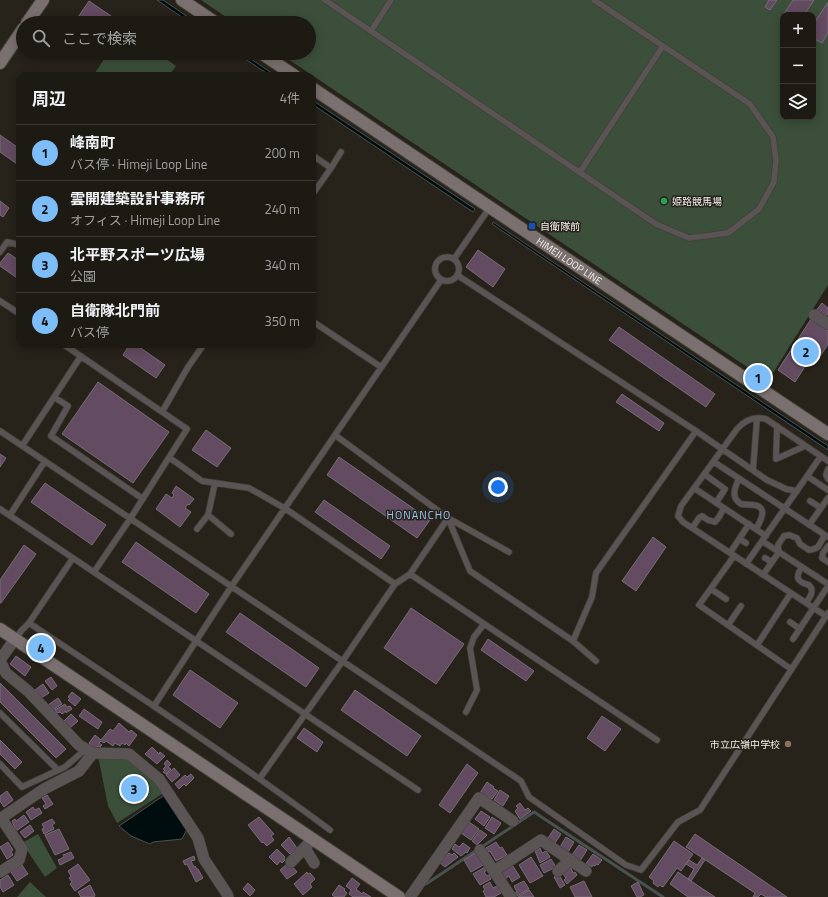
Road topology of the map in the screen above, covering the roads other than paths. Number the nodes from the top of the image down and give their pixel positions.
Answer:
1 (43, 0) edge
2 (182, 0) edge
3 (325, 0) edge
4 (391, 0) edge
5 (594, 0) edge
6 (32, 16) edge
7 (206, 16) edge
8 (371, 31) junction
9 (16, 39) edge
10 (663, 46) junction
11 (271, 60) edge
12 (0, 63) edge
13 (289, 72) edge
14 (316, 91) edge
15 (341, 152) dead end
16 (316, 158) edge
17 (330, 168) junction
18 (580, 172) junction
19 (316, 189) edge
20 (490, 208) junction
21 (16, 244) edge
22 (0, 252) edge
23 (454, 259) junction
24 (457, 275) junction
25 (442, 280) junction
26 (0, 301) edge
27 (16, 311) edge
28 (814, 315) dead end
29 (827, 322) edge
30 (316, 324) edge
31 (69, 348) edge
32 (201, 348) edge
33 (81, 356) junction
34 (381, 367) junction
35 (54, 397) junction
36 (162, 412) junction
37 (757, 418) junction
38 (777, 426) junction
39 (0, 431) edge
40 (696, 431) junction
41 (828, 434) edge
42 (335, 436) junction
43 (22, 446) junction
44 (805, 446) junction
45 (723, 449) junction
46 (821, 456) junction
47 (170, 458) junction
48 (45, 461) junction
49 (828, 461) edge
50 (714, 462) junction
51 (828, 469) edge
52 (753, 470) junction
53 (704, 474) junction
54 (807, 476) junction
55 (739, 478) junction
56 (828, 479) edge
57 (215, 483) junction
58 (694, 488) junction
59 (828, 490) edge
60 (797, 491) junction
61 (828, 498) edge
62 (143, 499) junction
63 (810, 500) dead end
64 (716, 502) junction
65 (724, 508) junction
66 (785, 508) junction
67 (821, 508) junction
68 (0, 509) edge
69 (286, 509) junction
70 (10, 515) junction
71 (208, 515) junction
72 (448, 518) junction
73 (130, 519) junction
74 (749, 524) junction
75 (809, 525) junction
76 (692, 528) junction
77 (197, 529) dead end
78 (756, 529) junction
79 (231, 534) dead end
80 (766, 536) junction
81 (826, 536) edge
82 (740, 539) junction
83 (762, 541) junction
84 (746, 543) dead end
85 (828, 546) edge
86 (509, 552) dead end
87 (779, 552) junction
88 (732, 554) junction
89 (73, 558) junction
90 (765, 558) dead end
91 (772, 562) junction
92 (828, 562) edge
93 (746, 564) junction
94 (802, 567) junction
95 (94, 572) junction
96 (410, 574) junction
97 (763, 575) junction
98 (395, 584) junction
99 (828, 585) edge
100 (232, 587) junction
101 (711, 589) junction
102 (791, 594) junction
103 (726, 599) dead end
104 (806, 603) junction
105 (741, 606) dead end
106 (814, 608) junction
107 (827, 614) edge
108 (790, 622) dead end
109 (29, 623) junction
110 (484, 624) junction
111 (728, 625) junction
112 (0, 629) edge
113 (800, 629) junction
114 (793, 639) dead end
115 (15, 640) junction
116 (196, 641) junction
117 (572, 642) junction
118 (757, 645) junction
119 (596, 661) dead end
120 (342, 662) junction
121 (1, 665) edge
122 (791, 669) junction
123 (154, 706) junction
124 (466, 712) dead end
125 (0, 713) edge
126 (305, 714) junction
127 (656, 740) dead end
128 (90, 751) junction
129 (0, 764) edge
130 (58, 770) junction
131 (260, 778) junction
132 (418, 790) dead end
133 (0, 818) edge
134 (513, 821) dead end
135 (330, 830) dead end
136 (313, 839) junction
137 (304, 848) junction
138 (480, 850) dead end
139 (570, 860) junction
140 (291, 862) dead end
141 (314, 863) dead end
142 (494, 870) junction
143 (586, 870) dead end
144 (558, 871) dead end
145 (0, 872) edge
146 (228, 897) edge
147 (399, 897) edge
148 (410, 897) edge
149 (512, 897) edge

1 - 6 main road
2 - 7 main road
3 - 8 lane
4 - 8 lane
5 - 10 lane
8 - 18 lane
9 - 12 main road
10 - 18 lane
10 - 18 lane
11 - 13 main road
14 - 20 main road, HIMEJI LOOP LINE
15 - 17 lane
16 - 17 lane
17 - 19 lane
20 - 23 lane
20 - 41 main road, HIMEJI LOOP LINE
21 - 22 lane
23 - 24 lane
23 - 25 lane
24 - 25 lane
24 - 40 lane
25 - 34 lane
26 - 27 lane
28 - 29 street
30 - 34 lane
31 - 33 lane
32 - 36 lane
33 - 35 lane
33 - 36 lane
34 - 42 lane
35 - 43 lane
35 - 62 lane
36 - 47 lane
37 - 38 lane
37 - 45 lane
37 - 52 lane
38 - 44 lane
38 - 44 lane
39 - 43 lane
40 - 45 lane
40 - 117 lane
42 - 69 lane
42 - 72 lane
43 - 48 lane
44 - 46 lane
45 - 50 lane
45 - 52 lane
46 - 49 lane
46 - 54 lane
47 - 57 lane
47 - 62 lane
48 - 70 lane
48 - 73 lane
50 - 53 lane
50 - 55 lane
51 - 56 lane
52 - 60 lane
53 - 58 lane
53 - 64 lane
54 - 59 lane
54 - 60 lane
55 - 66 lane
55 - 78 lane
57 - 69 lane
57 - 71 lane
58 - 64 lane
58 - 76 lane
60 - 66 lane
61 - 67 lane
62 - 73 lane
63 - 67 lane
64 - 65 lane
65 - 74 lane
65 - 76 lane
66 - 75 lane
66 - 80 lane
67 - 75 lane
68 - 70 lane
69 - 98 lane
69 - 100 lane
70 - 89 lane
71 - 77 lane
71 - 79 lane
72 - 86 lane
72 - 96 lane
72 - 117 lane
73 - 95 lane
73 - 100 lane
74 - 78 lane
74 - 82 lane
75 - 81 lane
76 - 88 lane
78 - 80 lane
80 - 83 lane
81 - 87 lane
82 - 84 lane
82 - 88 lane
83 - 87 lane
83 - 93 lane
85 - 92 lane
87 - 91 lane
87 - 94 lane
88 - 93 lane
88 - 101 lane
89 - 95 lane
89 - 109 lane
90 - 91 lane
91 - 97 lane
93 - 97 lane
94 - 99 lane
94 - 104 lane
95 - 116 lane
96 - 98 lane
96 - 110 lane
97 - 102 lane
98 - 120 lane
99 - 106 lane
100 - 116 lane
100 - 120 lane
101 - 103 lane
101 - 111 lane
102 - 104 lane
102 - 118 lane
104 - 106 lane
105 - 111 lane
106 - 107 lane
106 - 113 lane
107 - 122 lane
108 - 113 lane
109 - 115 lane
109 - 123 lane
110 - 124 lane
110 - 127 lane
111 - 118 lane
112 - 115 main road
113 - 114 lane
115 - 121 street
115 - 136 main road
116 - 123 lane
116 - 126 lane
117 - 119 lane
118 - 122 lane
120 - 122 lane
120 - 126 lane
121 - 128 street
123 - 131 lane
125 - 130 lane
126 - 131 lane
126 - 132 lane
128 - 130 lane
128 - 133 street
128 - 146 street
129 - 130 lane
131 - 135 lane
133 - 145 street
134 - 148 street
136 - 137 street
136 - 147 main road
137 - 140 street
137 - 141 street
138 - 142 street
139 - 142 street
139 - 143 street
139 - 144 street
142 - 149 street

